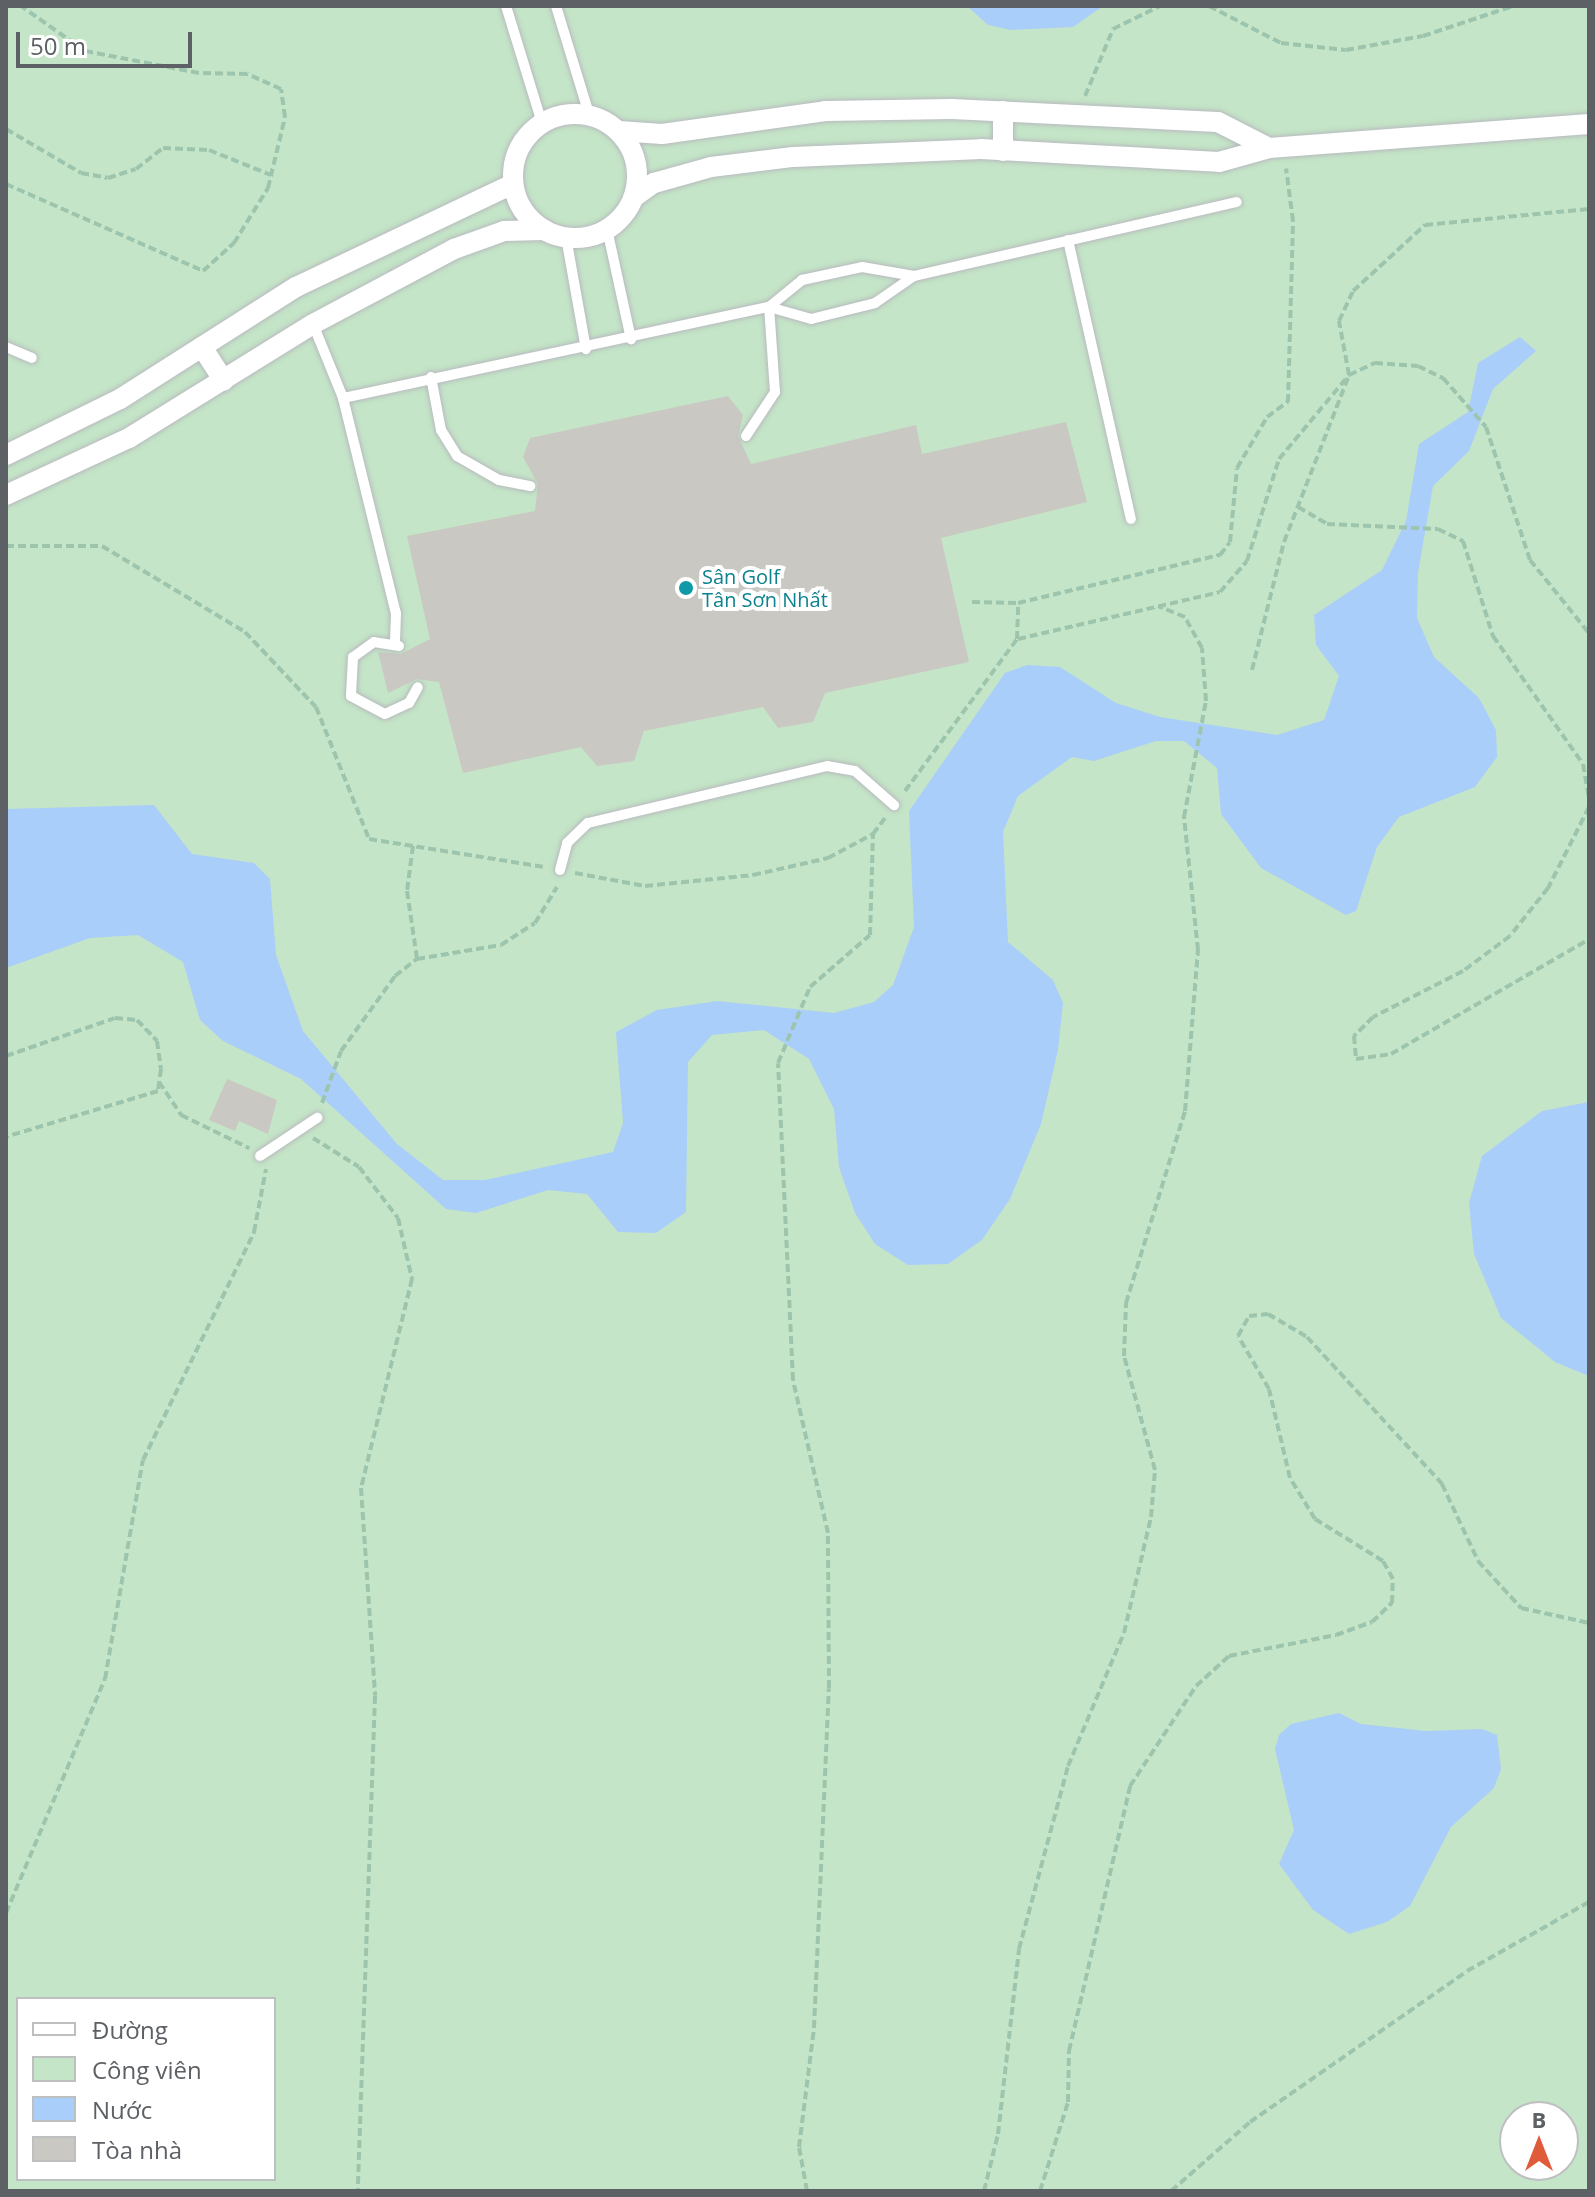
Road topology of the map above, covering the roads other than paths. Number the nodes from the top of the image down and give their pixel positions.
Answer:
1 (506, 6) edge
2 (556, 6) edge
3 (1003, 111) junction
4 (589, 114) junction
5 (542, 123) junction
6 (1589, 124) edge
7 (619, 131) junction
8 (1276, 148) junction
9 (1003, 151) junction
10 (513, 184) junction
11 (633, 198) junction
12 (1237, 202) dead end
13 (607, 229) junction
14 (545, 230) junction
15 (566, 237) junction
16 (1068, 240) junction
17 (914, 276) junction
18 (769, 307) junction
19 (313, 324) junction
20 (631, 339) junction
21 (6, 347) edge
22 (202, 347) junction
23 (586, 349) junction
24 (32, 358) dead end
25 (431, 377) junction
26 (224, 381) junction
27 (343, 398) junction
28 (746, 436) dead end
29 (6, 455) edge
30 (530, 486) dead end
31 (6, 495) edge
32 (1131, 519) dead end
33 (418, 687) dead end
34 (894, 805) road end
35 (563, 871) road end
36 (317, 1118) road end
37 (260, 1156) road end

1 - 5 lane
2 - 4 lane
3 - 7 street
3 - 8 street
3 - 9 street
4 - 5 street
4 - 7 street
5 - 10 street
6 - 8 street
7 - 11 street
8 - 9 street
9 - 11 street
10 - 14 street
10 - 22 street
11 - 13 street
12 - 16 lane
13 - 15 street
13 - 20 lane
14 - 15 street
14 - 19 street
15 - 23 lane
16 - 17 lane
16 - 32 lane
17 - 18 lane
17 - 18 lane
18 - 20 lane
18 - 28 lane
19 - 26 street
19 - 27 lane
20 - 23 lane
21 - 24 lane
22 - 26 street
22 - 29 street
23 - 25 lane
25 - 27 lane
25 - 30 lane
26 - 31 street
27 - 33 lane
34 - 35 lane
36 - 37 lane

